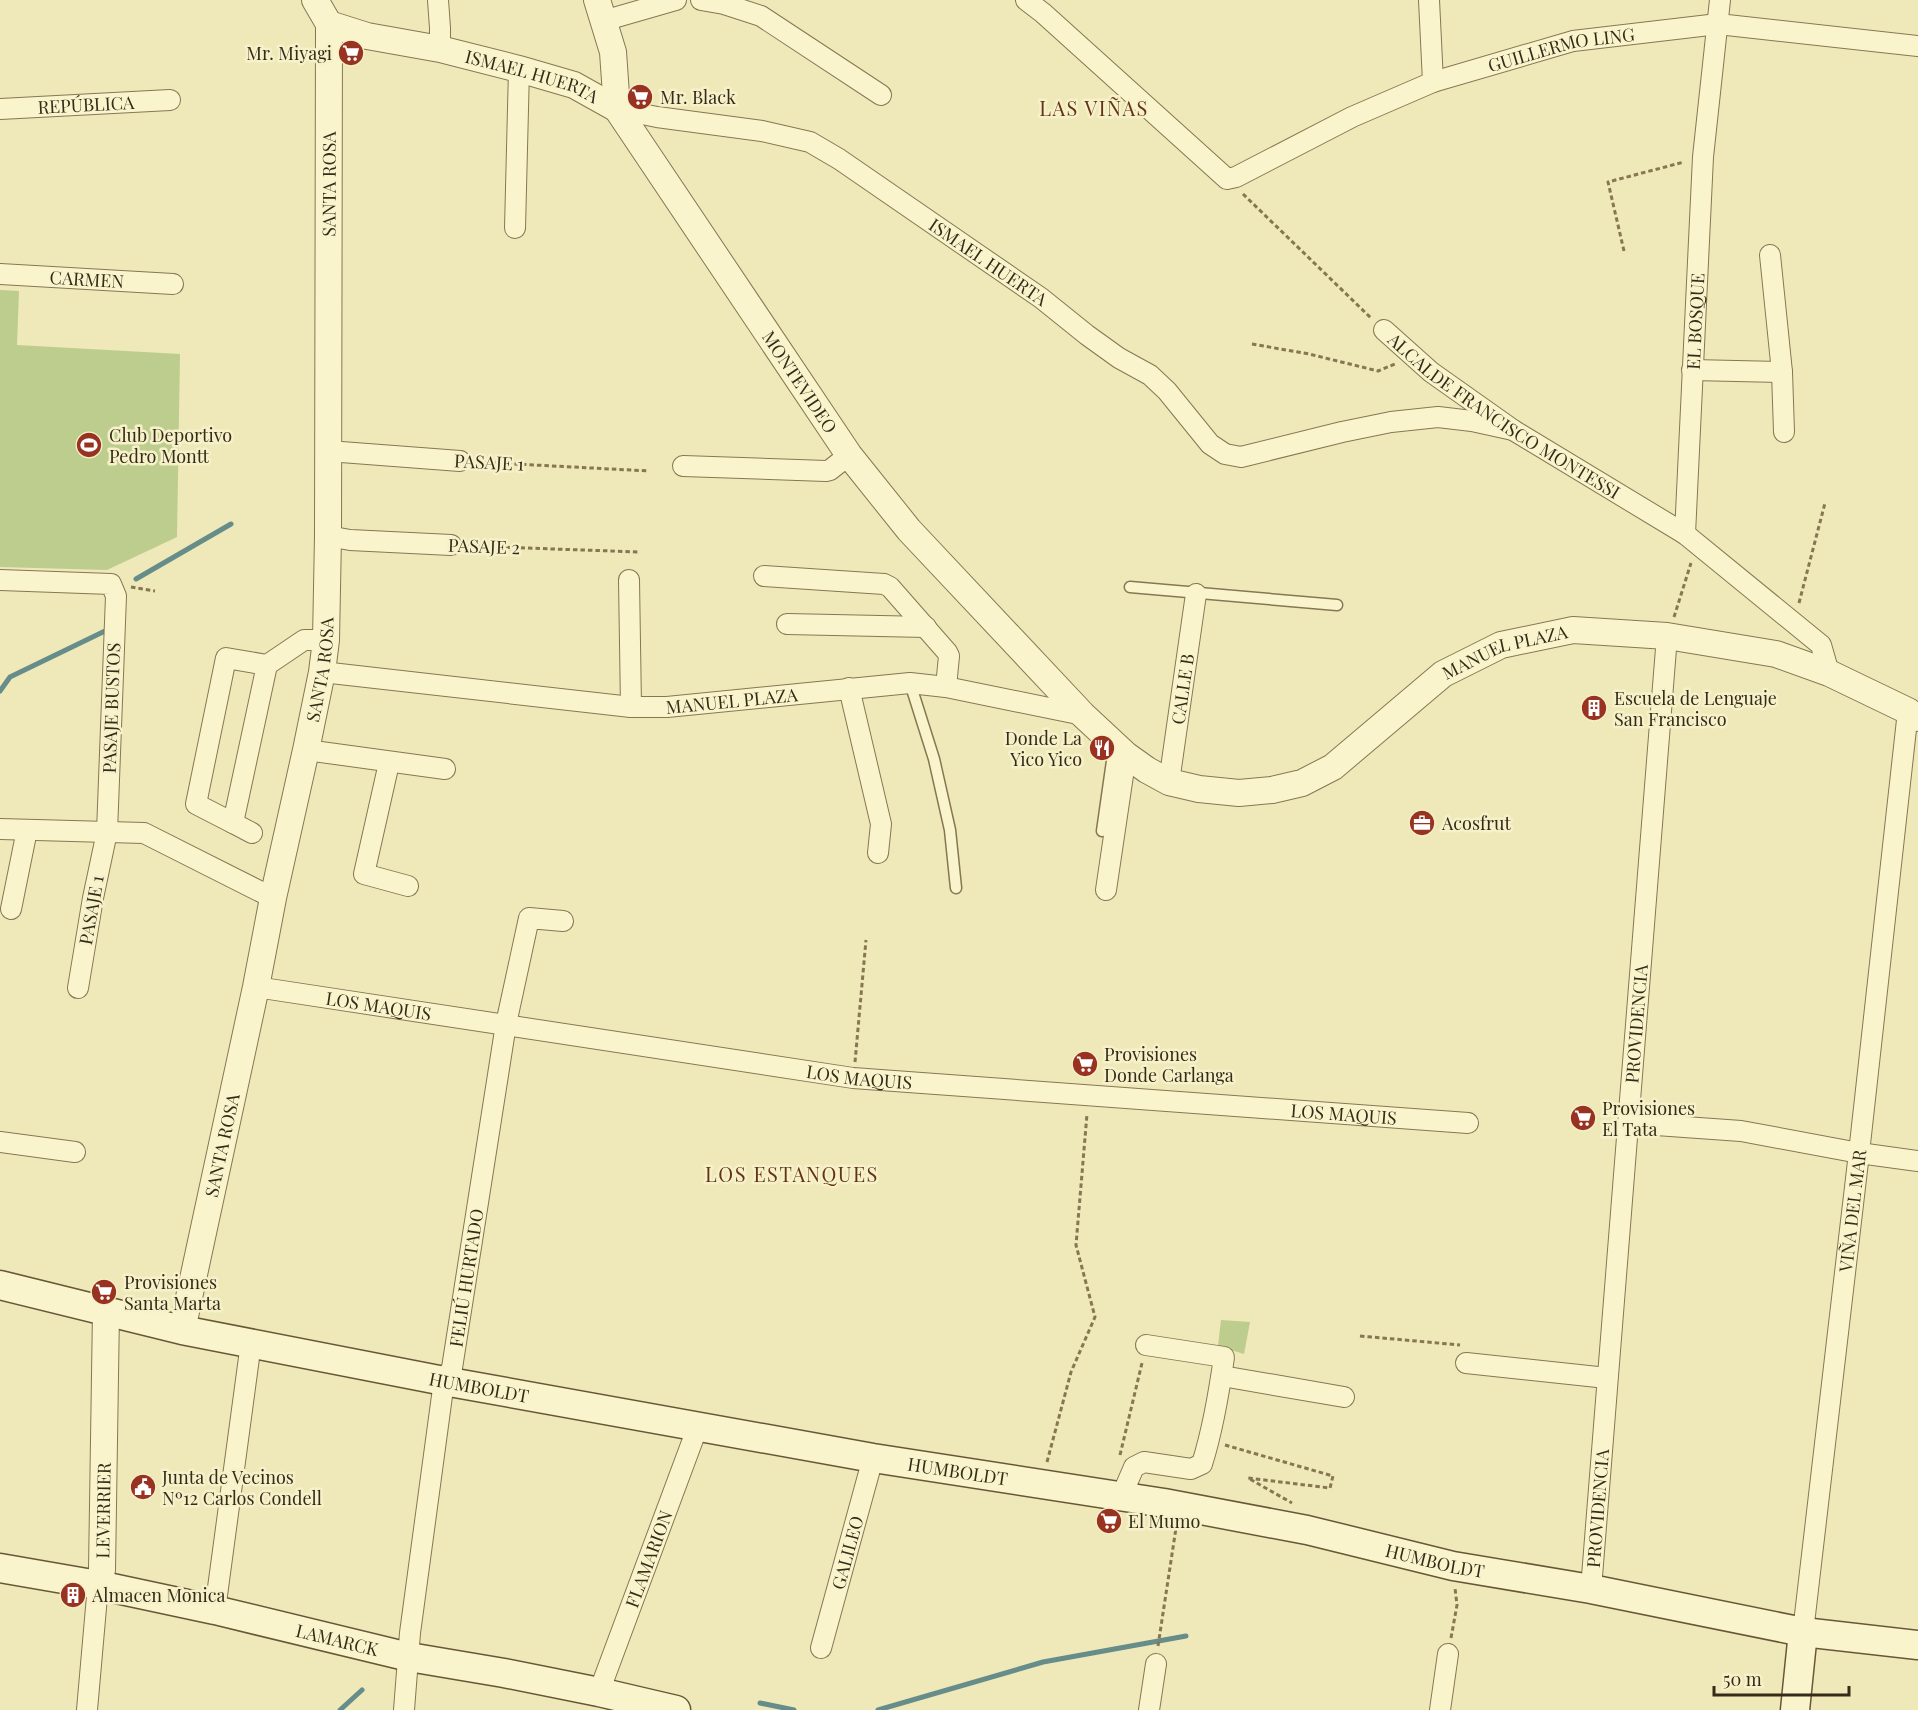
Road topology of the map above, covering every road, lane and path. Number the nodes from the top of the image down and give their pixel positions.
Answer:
1 (315, 0) edge
2 (438, 0) edge
3 (676, 0) edge
4 (701, 0) edge
5 (1026, 0) edge
6 (1429, 0) edge
7 (1720, 0) edge
8 (600, 11) edge
9 (329, 24) junction
10 (1718, 24) junction
11 (1918, 46) edge
12 (440, 49) junction
13 (519, 69) junction
14 (1433, 82) junction
15 (881, 95) dead end
16 (170, 100) dead end
17 (0, 109) edge
18 (616, 109) junction
19 (1703, 157) junction
20 (1227, 179) junction
21 (515, 228) dead end
22 (1624, 251) dead end
23 (1770, 255) dead end
24 (0, 274) edge
25 (173, 284) dead end
26 (1384, 330) joint
27 (1252, 344) dead end
28 (1414, 357) junction
29 (1692, 370) junction
30 (1782, 372) junction
31 (1513, 430) junction
32 (1784, 432) dead end
33 (328, 452) junction
34 (849, 455) junction
35 (460, 461) joint
36 (683, 466) dead end
37 (649, 471) dead end
38 (1825, 502) dead end
39 (1685, 534) junction
40 (328, 536) junction
41 (451, 545) joint
42 (640, 552) dead end
43 (764, 576) dead end
44 (0, 580) edge
45 (629, 580) dead end
46 (1130, 587) dead end
47 (1196, 594) junction
48 (1337, 606) dead end
49 (1794, 622) junction
50 (787, 624) dead end
51 (926, 627) junction
52 (1667, 636) junction
53 (326, 640) junction
54 (267, 665) junction
55 (322, 672) junction
56 (1829, 673) junction
57 (910, 683) junction
58 (946, 687) junction
59 (849, 688) junction
60 (631, 707) junction
61 (1913, 714) edge
62 (1083, 715) junction
63 (1120, 749) junction
64 (306, 750) junction
65 (389, 763) junction
66 (445, 769) dead end
67 (1169, 782) junction
68 (233, 823) junction
69 (0, 829) edge
70 (27, 830) junction
71 (1102, 831) dead end
72 (107, 832) junction
73 (252, 833) dead end
74 (878, 854) dead end
75 (408, 886) dead end
76 (956, 888) dead end
77 (1106, 890) dead end
78 (273, 898) junction
79 (10, 909) dead end
80 (562, 921) dead end
81 (866, 940) dead end
82 (256, 987) junction
83 (78, 988) dead end
84 (506, 1024) junction
85 (853, 1078) junction
86 (1089, 1094) junction
87 (1468, 1123) dead end
88 (1628, 1123) junction
89 (0, 1142) edge
90 (75, 1152) dead end
91 (1859, 1153) junction
92 (1918, 1161) edge
93 (0, 1286) edge
94 (106, 1311) junction
95 (182, 1330) junction
96 (1360, 1336) dead end
97 (251, 1343) junction
98 (1146, 1345) joint
99 (1466, 1363) joint
100 (1223, 1366) junction
101 (1607, 1378) junction
102 (444, 1381) junction
103 (1344, 1397) dead end
104 (698, 1426) junction
105 (1210, 1441) junction
106 (873, 1458) junction
107 (1041, 1484) junction
108 (1116, 1496) junction
109 (1177, 1522) dead end
110 (1307, 1530) junction
111 (1453, 1566) junction
112 (0, 1568) edge
113 (98, 1585) junction
114 (1591, 1589) junction
115 (214, 1610) junction
116 (1803, 1632) junction
117 (1918, 1644) edge
118 (821, 1648) dead end
119 (1448, 1654) joint
120 (409, 1657) junction
121 (1156, 1664) joint
122 (599, 1692) junction
123 (87, 1710) edge
124 (404, 1710) edge
125 (676, 1710) edge
126 (1149, 1710) edge
127 (1440, 1710) edge
128 (1795, 1710) edge

1 - 9 street
2 - 12 street, ISMAEL HUERTA
3 - 8 street
4 - 15 street
5 - 20 street
6 - 14 street
7 - 10 street, EL BOSQUE
8 - 18 street
9 - 12 street, ISMAEL HUERTA
9 - 33 street, SANTA ROSA
10 - 11 street, GUILLERMO LING
10 - 14 street, GUILLERMO LING
10 - 19 street, EL BOSQUE
12 - 13 street, ISMAEL HUERTA
13 - 18 street, ISMAEL HUERTA
13 - 21 street
14 - 20 street, GUILLERMO LING
16 - 17 street, REPÚBLICA
18 - 31 street, ISMAEL HUERTA
18 - 34 street, MONTEVIDEO
19 - 22 path
19 - 29 street, EL BOSQUE
20 - 26 path, ALCALDE FRANCISCO MONTESSI
23 - 30 street
24 - 25 street, CARMEN
26 - 28 street, ALCALDE FRANCISCO MONTESSI
27 - 28 path
28 - 31 street, ALCALDE FRANCISCO MONTESSI
29 - 30 street
29 - 39 street, EL BOSQUE
30 - 32 street
31 - 39 street, ALCALDE FRANCISCO MONTESSI
33 - 35 street, PASAJE 1
33 - 40 street, SANTA ROSA
34 - 36 street
34 - 62 street, MONTEVIDEO
35 - 37 path, PASAJE 1
38 - 49 path
39 - 49 street, ALCALDE FRANCISCO MONTESSI
39 - 52 path
40 - 41 street, PASAJE 2
40 - 53 street, SANTA ROSA
41 - 42 path, PASAJE 2
43 - 51 street
44 - 72 street, PASAJE BUSTOS
45 - 60 street
46 - 47 lane
47 - 48 lane
47 - 67 street, CALLE B
49 - 56 street, ALCALDE FRANCISCO MONTESSI
50 - 51 street
51 - 58 street
52 - 56 street, MANUEL PLAZA
52 - 67 street, MANUEL PLAZA
52 - 88 street, PROVIDENCIA
53 - 54 street
53 - 55 street, SANTA ROSA
54 - 68 street
54 - 68 street
55 - 60 street, MANUEL PLAZA
55 - 64 street, SANTA ROSA
56 - 61 street, MANUEL PLAZA
57 - 58 street, MANUEL PLAZA
57 - 59 street, MANUEL PLAZA
57 - 76 lane
58 - 62 street, MANUEL PLAZA
59 - 60 street, MANUEL PLAZA
59 - 74 street
61 - 91 street, VIÑA DEL MAR
62 - 63 street, MANUEL PLAZA
63 - 67 street, MANUEL PLAZA
63 - 71 lane
63 - 77 street
64 - 65 street
64 - 78 street, SANTA ROSA
65 - 66 street
65 - 75 street
68 - 73 street
69 - 70 street
70 - 72 street
70 - 79 street
72 - 78 street
72 - 83 street, PASAJE 1
78 - 82 street, SANTA ROSA
80 - 84 street, FELIÚ HURTADO
81 - 85 path
82 - 84 street, LOS MAQUIS
82 - 95 street, SANTA ROSA
84 - 85 street, LOS MAQUIS
84 - 102 street, FELIÚ HURTADO
85 - 86 street, LOS MAQUIS
86 - 87 street, LOS MAQUIS
86 - 107 path
88 - 91 street
88 - 101 street, PROVIDENCIA
89 - 90 street
91 - 92 street
91 - 116 street, VIÑA DEL MAR
93 - 94 main road, HUMBOLDT
94 - 95 main road, HUMBOLDT
94 - 113 street, LEVERRIER
95 - 97 main road, HUMBOLDT
96 - 99 path
97 - 102 main road, HUMBOLDT
97 - 115 street
98 - 100 street
98 - 108 path
99 - 101 street
100 - 103 street
100 - 105 street
101 - 114 street, PROVIDENCIA
102 - 104 main road, HUMBOLDT
102 - 120 street, FELIÚ HURTADO
104 - 106 main road, HUMBOLDT
104 - 122 street, FLAMARION
105 - 108 street
105 - 110 path
106 - 107 main road, HUMBOLDT
106 - 118 street, GALILEO
107 - 108 main road, HUMBOLDT
108 - 110 main road, HUMBOLDT
109 - 121 path
110 - 111 main road, HUMBOLDT
111 - 114 main road, HUMBOLDT
111 - 119 path
112 - 113 main road, LAMARCK
113 - 115 main road, LAMARCK
113 - 123 street, LEVERRIER
114 - 116 main road, HUMBOLDT
115 - 120 main road, LAMARCK
116 - 117 main road, HUMBOLDT
116 - 128 main road, VIÑA DEL MAR
119 - 127 street
120 - 122 main road, LAMARCK
120 - 124 street, FELIÚ HURTADO
121 - 126 street
122 - 125 main road, LAMARCK

